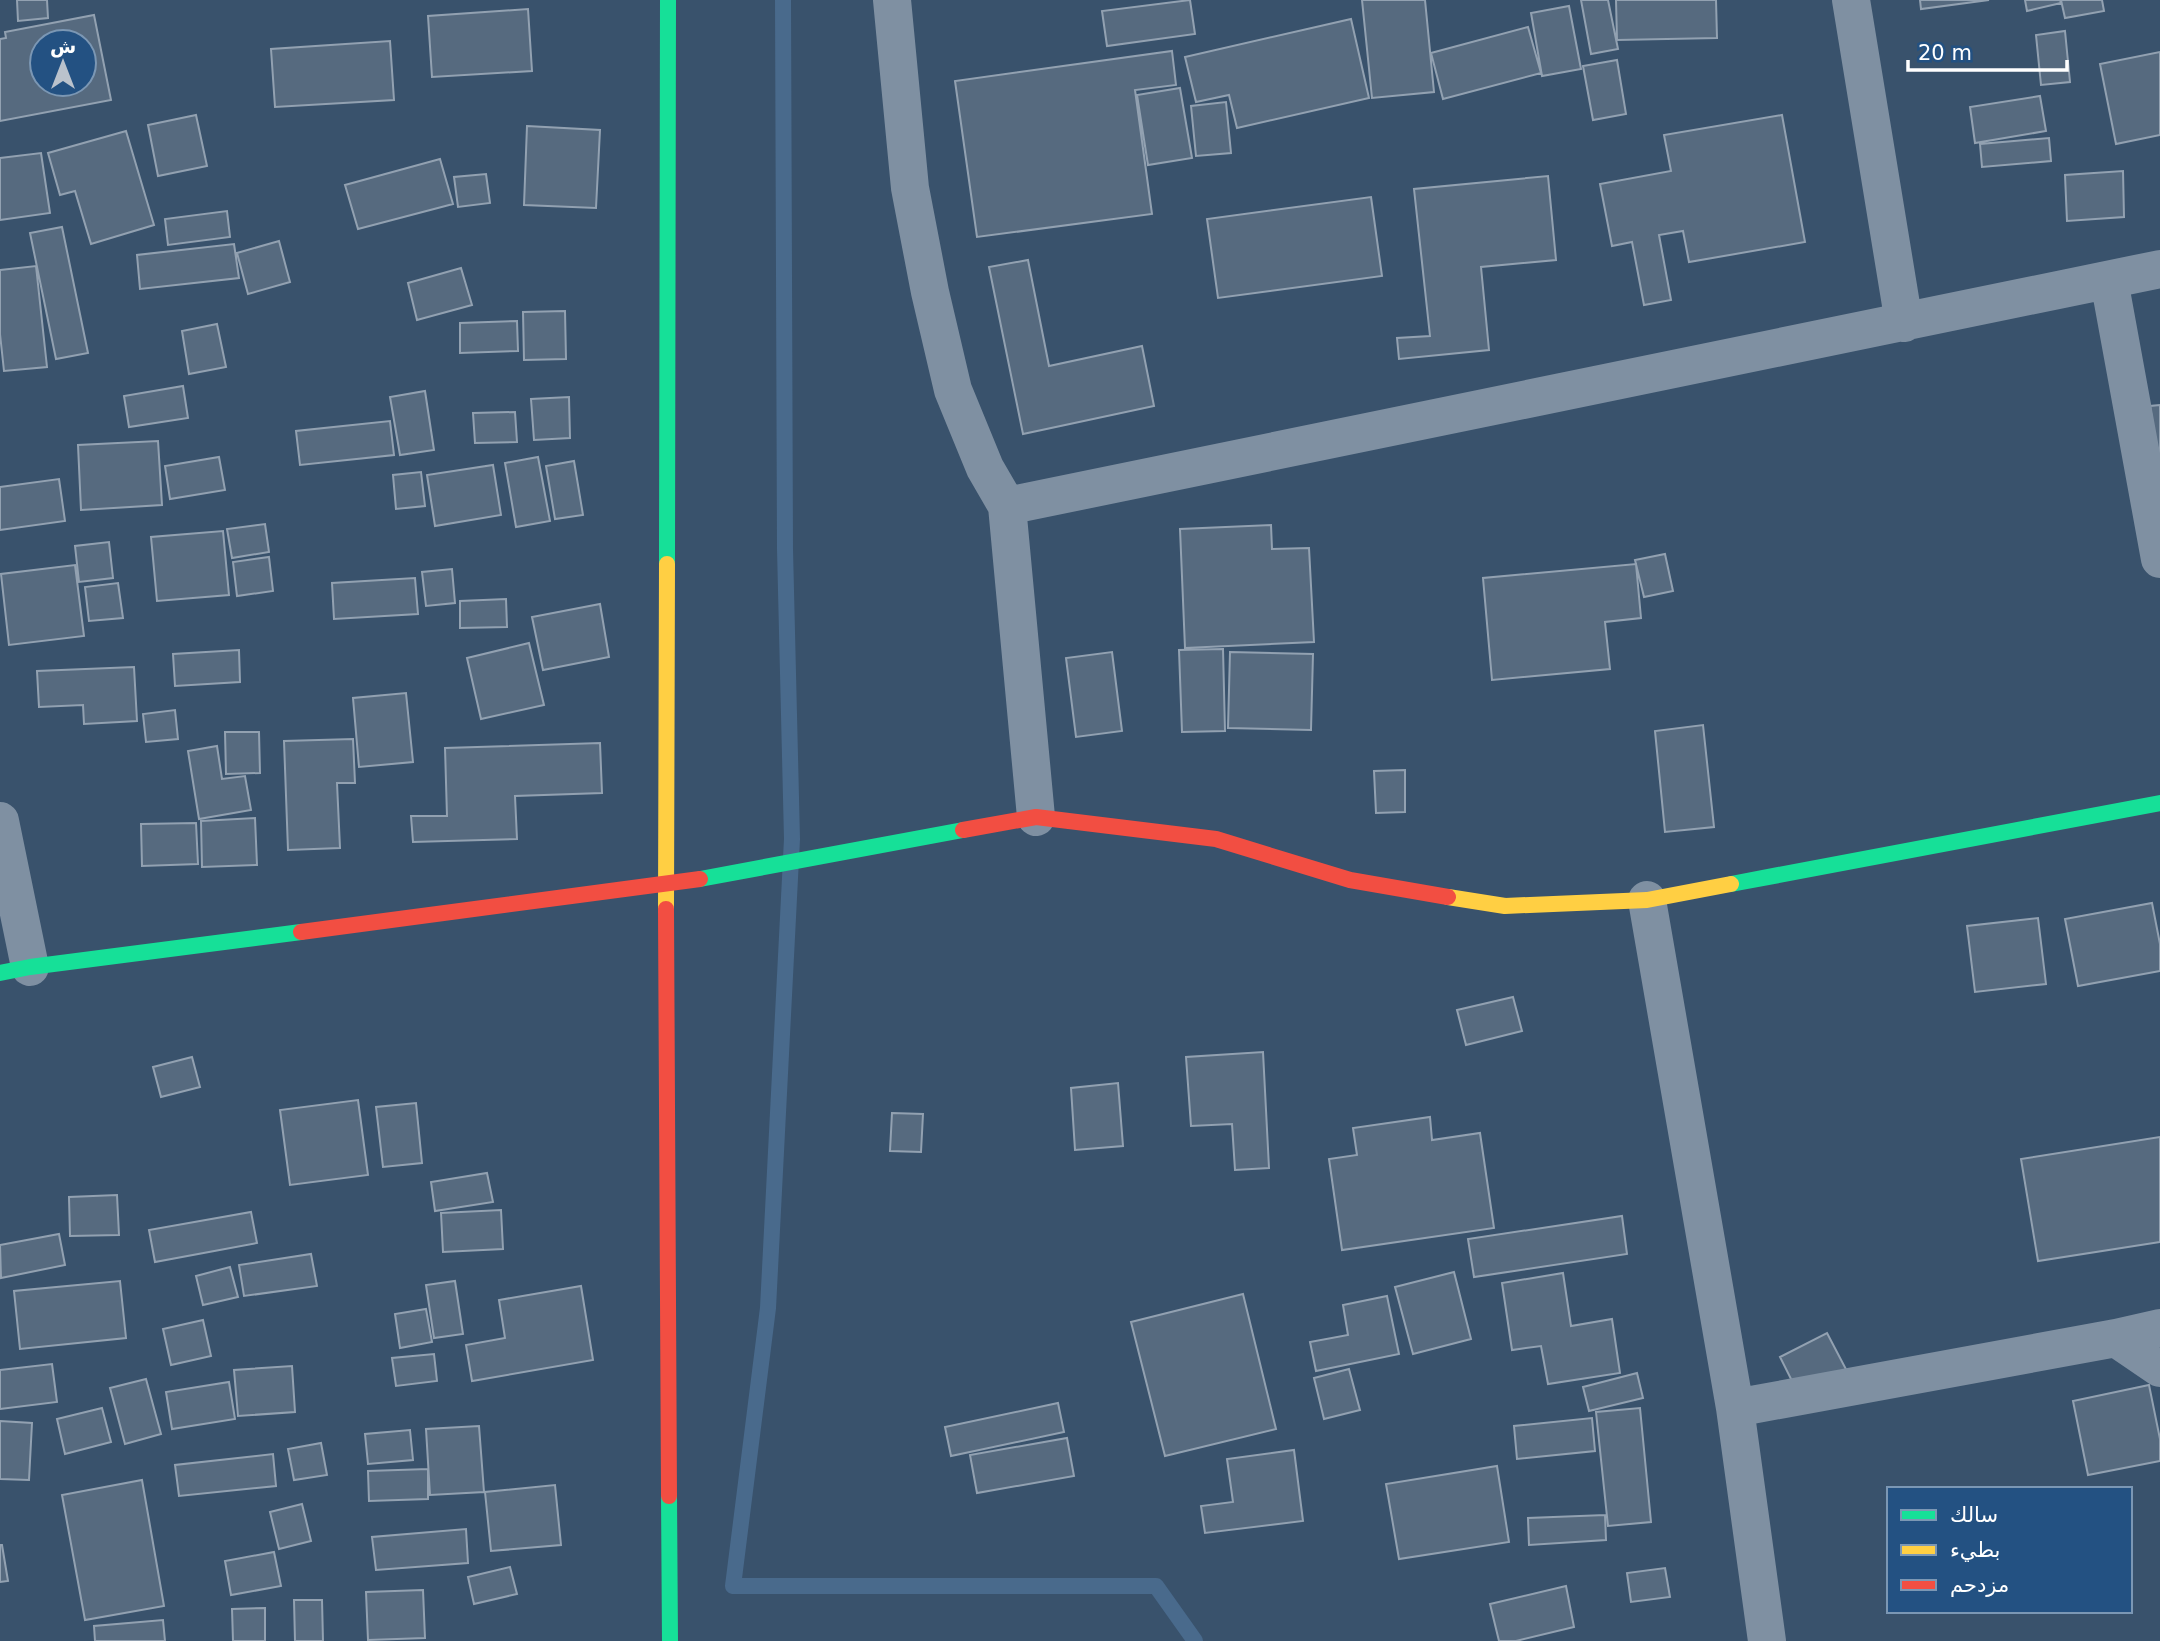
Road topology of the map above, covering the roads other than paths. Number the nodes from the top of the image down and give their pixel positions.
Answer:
1 (668, 0) edge
2 (892, 0) edge
3 (1851, 0) edge
4 (2160, 269) edge
5 (2109, 280) junction
6 (1904, 323) junction
7 (1007, 506) junction
8 (2160, 559) edge
9 (2160, 803) edge
10 (1036, 817) junction
11 (0, 821) edge
12 (666, 885) junction
13 (1647, 900) junction
14 (15, 970) edge
15 (2160, 1328) edge
16 (2116, 1338) junction
17 (2160, 1368) edge
18 (1735, 1408) junction
19 (670, 1641) edge
20 (1767, 1641) edge

1 - 12 street
2 - 7 street
3 - 6 street
4 - 5 street
5 - 6 street
5 - 8 street
6 - 7 street
7 - 10 street
9 - 13 street
10 - 12 street
10 - 13 street
11 - 14 street
12 - 14 street
12 - 19 street
13 - 18 street
15 - 16 street
16 - 17 street
16 - 18 street
18 - 20 street

